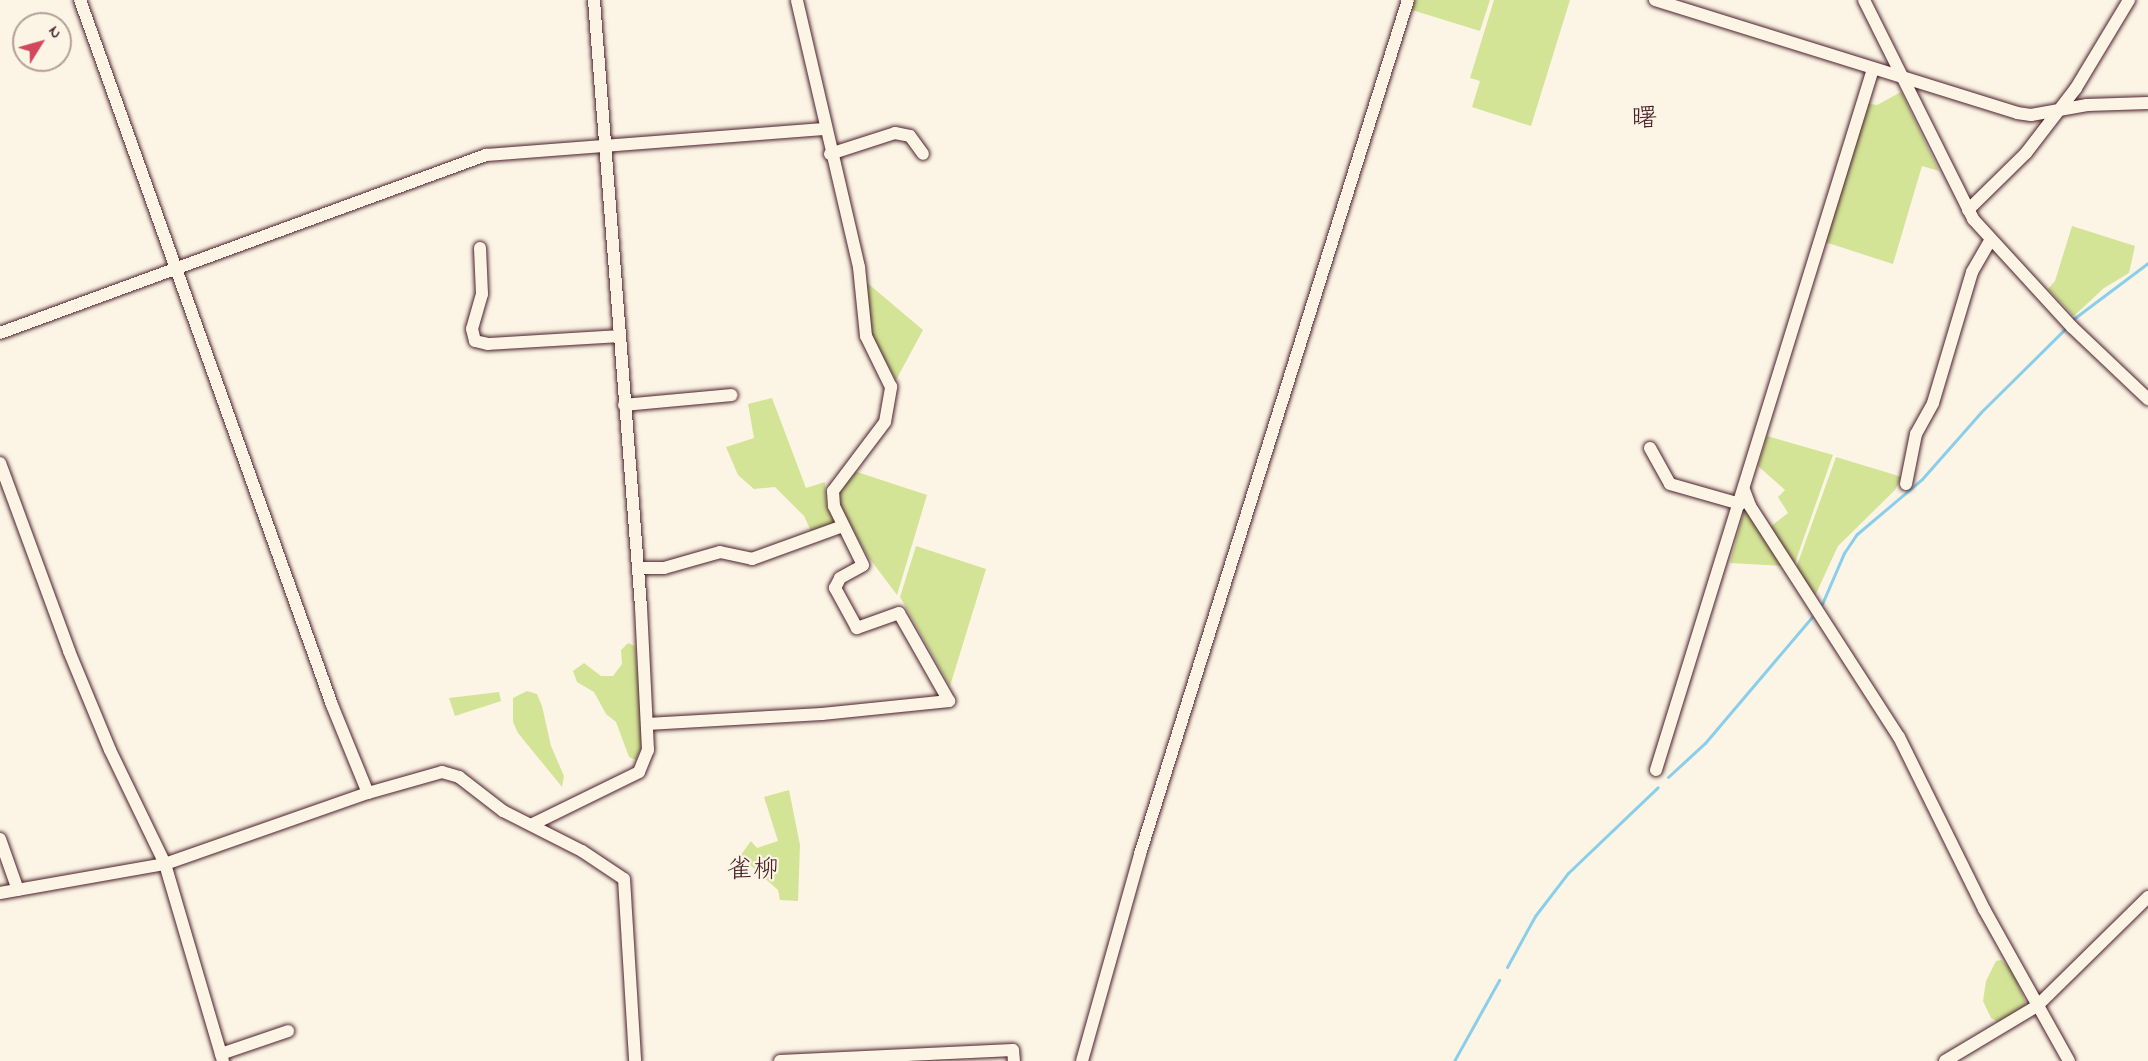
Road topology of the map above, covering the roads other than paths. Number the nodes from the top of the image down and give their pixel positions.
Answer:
1 (81, 0) edge
2 (594, 0) edge
3 (797, 0) edge
4 (1408, 0) edge
5 (1655, 0) edge
6 (1864, 0) edge
7 (2129, 0) edge
8 (1873, 69) junction
9 (1902, 79) junction
10 (2148, 103) edge
11 (2060, 110) junction
12 (824, 129) junction
13 (604, 147) junction
14 (830, 154) junction
15 (923, 154) dead end
16 (1968, 210) junction
17 (1990, 241) junction
18 (480, 248) dead end
19 (177, 268) junction
20 (0, 333) edge
21 (619, 336) junction
22 (732, 395) dead end
23 (2148, 399) edge
24 (624, 405) junction
25 (1650, 448) dead end
26 (0, 463) edge
27 (1906, 484) dead end
28 (1744, 490) junction
29 (1740, 504) junction
30 (843, 526) junction
31 (638, 568) junction
32 (647, 724) junction
33 (1656, 770) dead end
34 (368, 793) junction
35 (533, 824) junction
36 (0, 839) edge
37 (165, 864) junction
38 (18, 890) junction
39 (0, 892) edge
40 (2148, 897) edge
41 (2037, 1006) junction
42 (288, 1031) dead end
43 (222, 1058) edge
44 (634, 1061) edge
45 (780, 1061) edge
46 (1014, 1061) edge
47 (1082, 1061) edge
48 (1945, 1061) edge
49 (2069, 1061) edge

1 - 19 street
2 - 13 street
3 - 12 street
4 - 47 street
5 - 8 street
6 - 9 street
7 - 11 street
8 - 9 street
8 - 28 street
9 - 11 street
9 - 16 street
10 - 11 street
11 - 16 street
12 - 13 street
12 - 14 street
13 - 19 street
13 - 21 street
14 - 15 street
14 - 30 street
16 - 17 street
17 - 23 street
17 - 27 street
18 - 21 street
19 - 20 street
19 - 34 street
21 - 24 street
22 - 24 street
24 - 31 street
25 - 29 street
26 - 37 street
28 - 29 street
28 - 41 street
29 - 33 street
30 - 31 street
30 - 32 street
31 - 32 street
32 - 35 street
34 - 35 street
34 - 37 street
35 - 44 street
36 - 38 street
37 - 38 street
37 - 43 street
38 - 39 street
40 - 41 street
41 - 48 street
41 - 49 street
42 - 43 street
45 - 46 street

